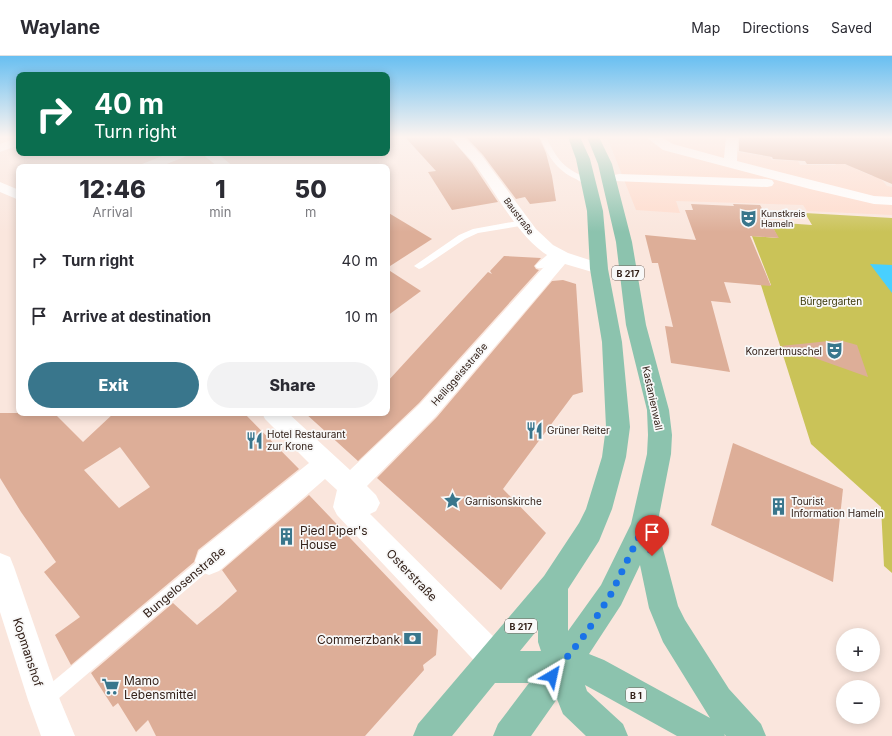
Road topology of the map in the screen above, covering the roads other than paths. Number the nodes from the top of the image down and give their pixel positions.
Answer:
1 (484, 169) edge
2 (561, 169) edge
3 (585, 169) edge
4 (606, 169) edge
5 (748, 169) edge
6 (619, 178) dead end
7 (588, 182) junction
8 (810, 185) junction
9 (0, 186) edge
10 (16, 194) edge
11 (892, 201) edge
12 (523, 223) junction
13 (558, 255) junction
14 (419, 266) dead end
15 (540, 266) dead end
16 (600, 269) junction
17 (276, 416) edge
18 (325, 464) junction
19 (359, 494) junction
20 (644, 526) junction
21 (209, 561) joint
22 (0, 567) edge
23 (554, 586) junction
24 (491, 663) junction
25 (561, 665) junction
26 (44, 700) junction
27 (58, 736) edge
28 (430, 736) edge
29 (510, 736) edge
30 (611, 736) edge
31 (708, 736) edge
32 (750, 736) edge

1 - 12 street, Baustraße
2 - 7 lane
3 - 7 main road, B 217
4 - 20 main road, Kastanienwall / B 217
5 - 8 street
6 - 8 street
7 - 16 main road, B 217
8 - 11 street
9 - 10 street
12 - 13 street, Baustraße
12 - 14 lane
13 - 15 lane
13 - 16 street, Baustraße
13 - 19 street, Heiliggeiststraße
16 - 23 main road, B 217
17 - 18 street
18 - 19 street
18 - 21 street, Bungelosenstraße
19 - 24 street, Osterstraße
20 - 25 main road, Kastanienwall / B 217
20 - 32 main road
21 - 26 lane, Bungelosenstraße
22 - 26 street, Kopmanshof
23 - 24 main road, B 217
23 - 25 main road
24 - 25 main road, B 1
24 - 28 main road
25 - 29 main road, Kastanienwall
25 - 30 main road
25 - 31 main road, B 1
26 - 27 street, Kopmanshof

